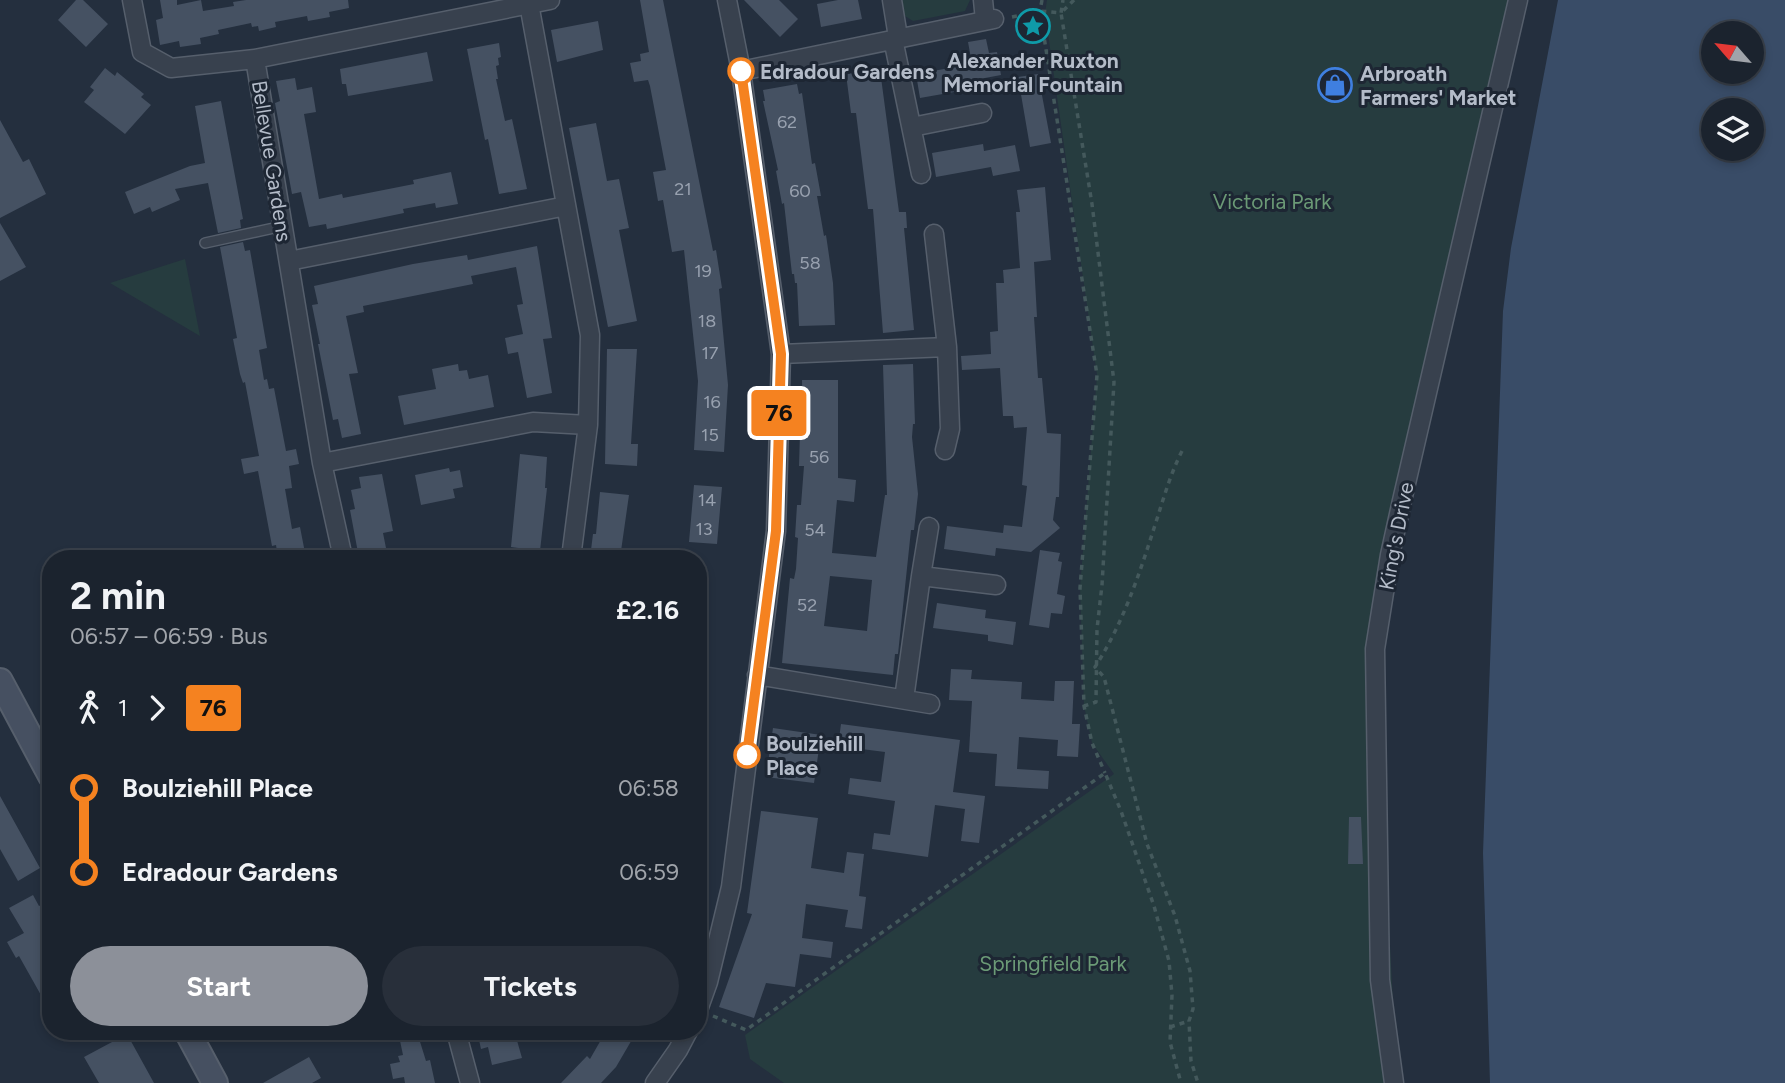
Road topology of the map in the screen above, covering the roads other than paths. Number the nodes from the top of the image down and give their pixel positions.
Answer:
1 (132, 0) edge
2 (550, 0) edge
3 (726, 0) edge
4 (892, 0) edge
5 (983, 0) edge
6 (1518, 0) edge
7 (529, 4) junction
8 (896, 38) junction
9 (255, 59) junction
10 (741, 71) junction
11 (982, 113) dead end
12 (912, 127) junction
13 (921, 174) dead end
14 (566, 206) junction
15 (283, 226) junction
16 (934, 234) dead end
17 (205, 243) dead end
18 (289, 261) junction
19 (947, 347) junction
20 (781, 354) junction
21 (588, 425) junction
22 (945, 450) dead end
23 (322, 463) junction
24 (929, 527) dead end
25 (341, 550) edge
26 (572, 550) edge
27 (921, 576) junction
28 (996, 585) dead end
29 (757, 676) junction
30 (0, 681) edge
31 (904, 699) junction
32 (930, 704) dead end
33 (42, 759) edge
34 (707, 985) edge
35 (192, 1040) edge
36 (458, 1040) edge
37 (683, 1040) edge
38 (215, 1083) edge
39 (470, 1083) edge
40 (655, 1083) edge
41 (1394, 1083) edge

1 - 9 street
2 - 7 street, Bellevue Gardens
3 - 10 street
4 - 8 street
5 - 8 street
6 - 41 street, King's Drive
7 - 9 street, Bellevue Gardens
7 - 14 street
8 - 10 street
8 - 12 street
9 - 15 street, Bellevue Gardens
10 - 20 street
11 - 12 street
12 - 13 street
14 - 18 street
14 - 21 street
15 - 17 lane
15 - 18 street, Bellevue Gardens
16 - 19 street
18 - 23 street, Bellevue Gardens
19 - 20 street
19 - 22 street
20 - 29 street
21 - 23 street
21 - 26 street
23 - 25 street, Bellevue Gardens
24 - 27 street
27 - 28 street
27 - 31 street
29 - 31 street
29 - 34 street
30 - 33 street
31 - 32 street
35 - 38 street
36 - 39 street
37 - 40 street

